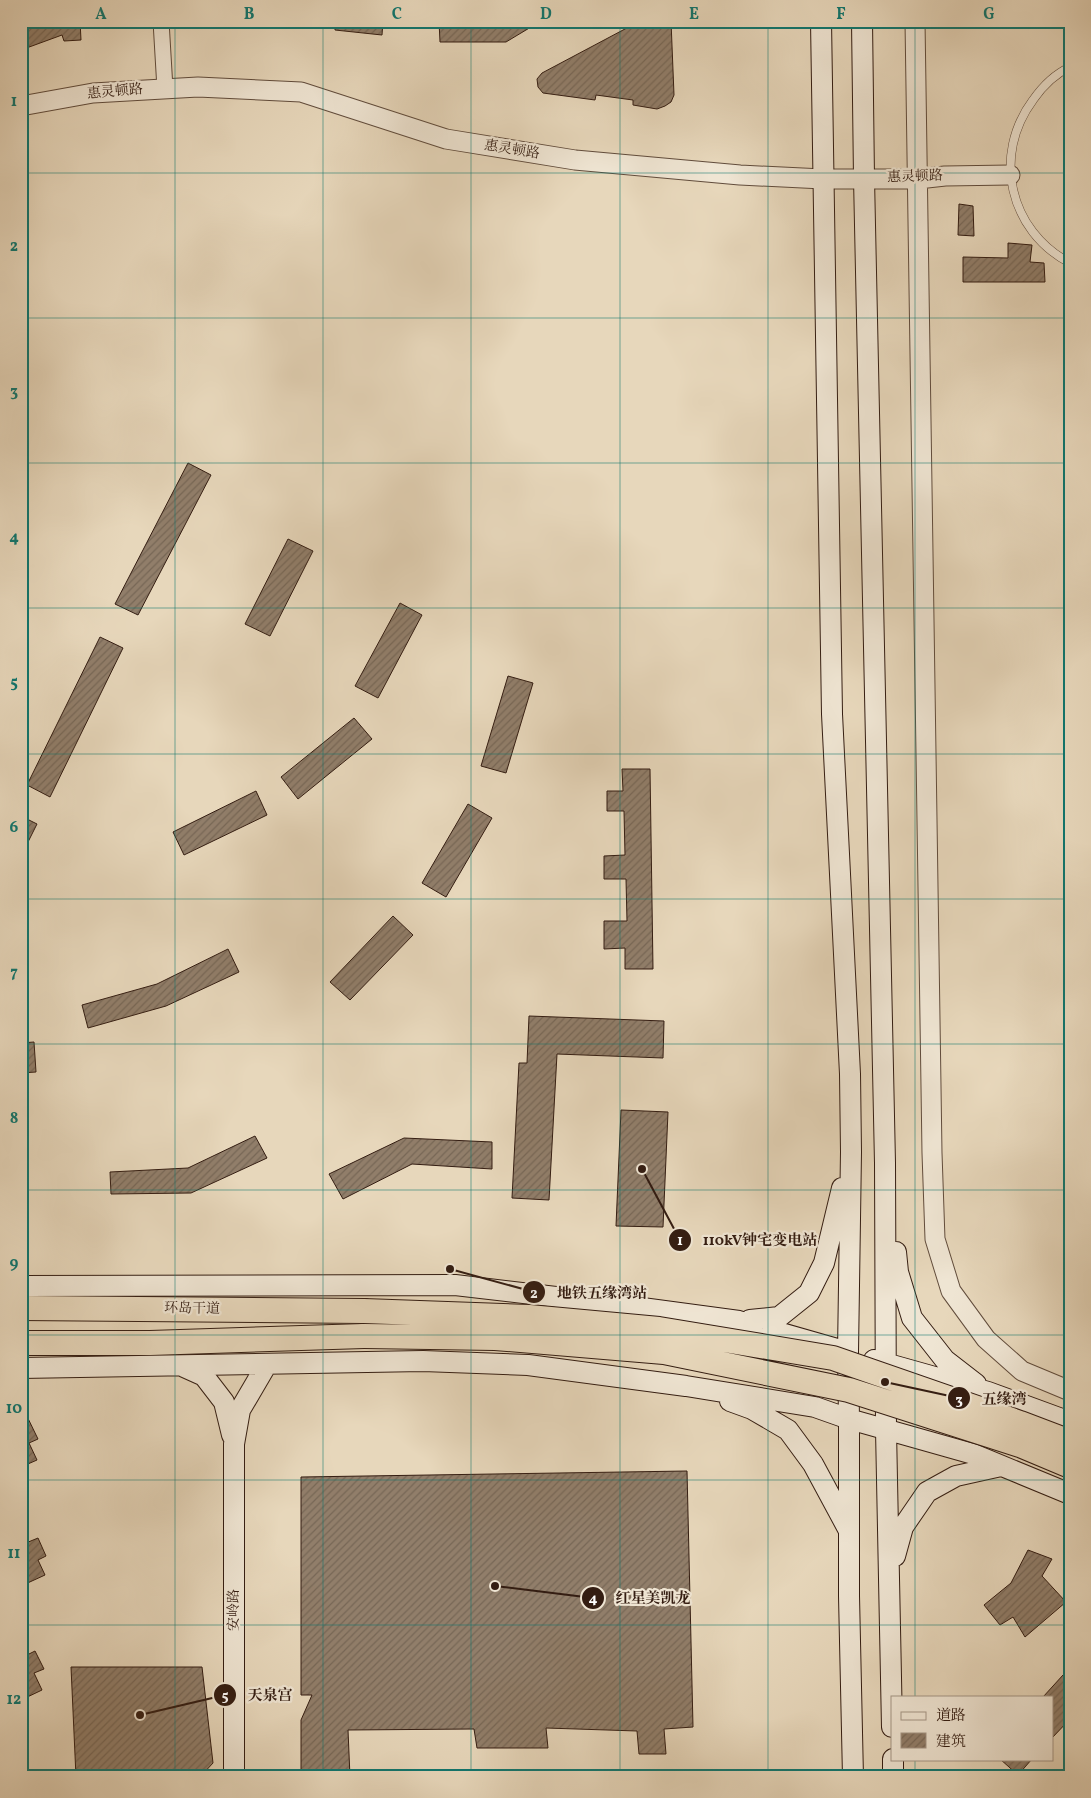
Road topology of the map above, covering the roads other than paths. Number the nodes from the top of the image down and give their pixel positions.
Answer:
1 (161, 21) edge
2 (821, 21) edge
3 (862, 21) edge
4 (915, 21) edge
5 (1070, 67) edge
6 (165, 88) junction
7 (21, 106) edge
8 (1010, 175) junction
9 (864, 178) junction
10 (822, 179) junction
11 (918, 179) junction
12 (1070, 263) edge
13 (851, 1152) junction
14 (885, 1163) junction
15 (21, 1286) edge
16 (21, 1308) edge
17 (740, 1322) junction
18 (21, 1344) edge
19 (848, 1352) junction
20 (886, 1363) junction
21 (267, 1364) junction
22 (181, 1366) junction
23 (21, 1368) edge
24 (686, 1386) junction
25 (1070, 1391) edge
26 (988, 1392) junction
27 (850, 1419) junction
28 (1070, 1422) edge
29 (886, 1430) junction
30 (1070, 1442) edge
31 (234, 1444) junction
32 (1001, 1466) junction
33 (1070, 1466) edge
34 (1070, 1494) edge
35 (849, 1531) junction
36 (889, 1575) junction
37 (891, 1696) edge
38 (893, 1760) edge
39 (234, 1777) edge
40 (853, 1777) edge
41 (893, 1777) edge

1 - 6 street
2 - 10 main road
3 - 9 main road
4 - 11 street
5 - 8 lane
6 - 7 street, 惠灵顿路
6 - 10 street, 惠灵顿路
8 - 11 street, 惠灵顿路
8 - 12 lane
9 - 10 street, 惠灵顿路
9 - 11 street, 惠灵顿路
9 - 14 main road
10 - 13 main road
11 - 25 street
13 - 17 main road
13 - 19 main road
14 - 20 main road
14 - 26 main road
15 - 17 main road
16 - 30 highway, 环岛干道, bridge
17 - 19 main road
18 - 33 highway, bridge
19 - 20 main road
19 - 27 main road
20 - 26 main road
20 - 29 main road
21 - 22 main road
21 - 24 main road
21 - 31 main road
22 - 23 main road
22 - 31 main road
24 - 27 main road
24 - 35 main road
26 - 28 main road
27 - 29 main road
27 - 35 main road
29 - 32 main road
29 - 36 main road
31 - 39 main road, 安岭路
32 - 34 main road
32 - 36 main road
35 - 40 main road
36 - 37 main road
38 - 41 main road

